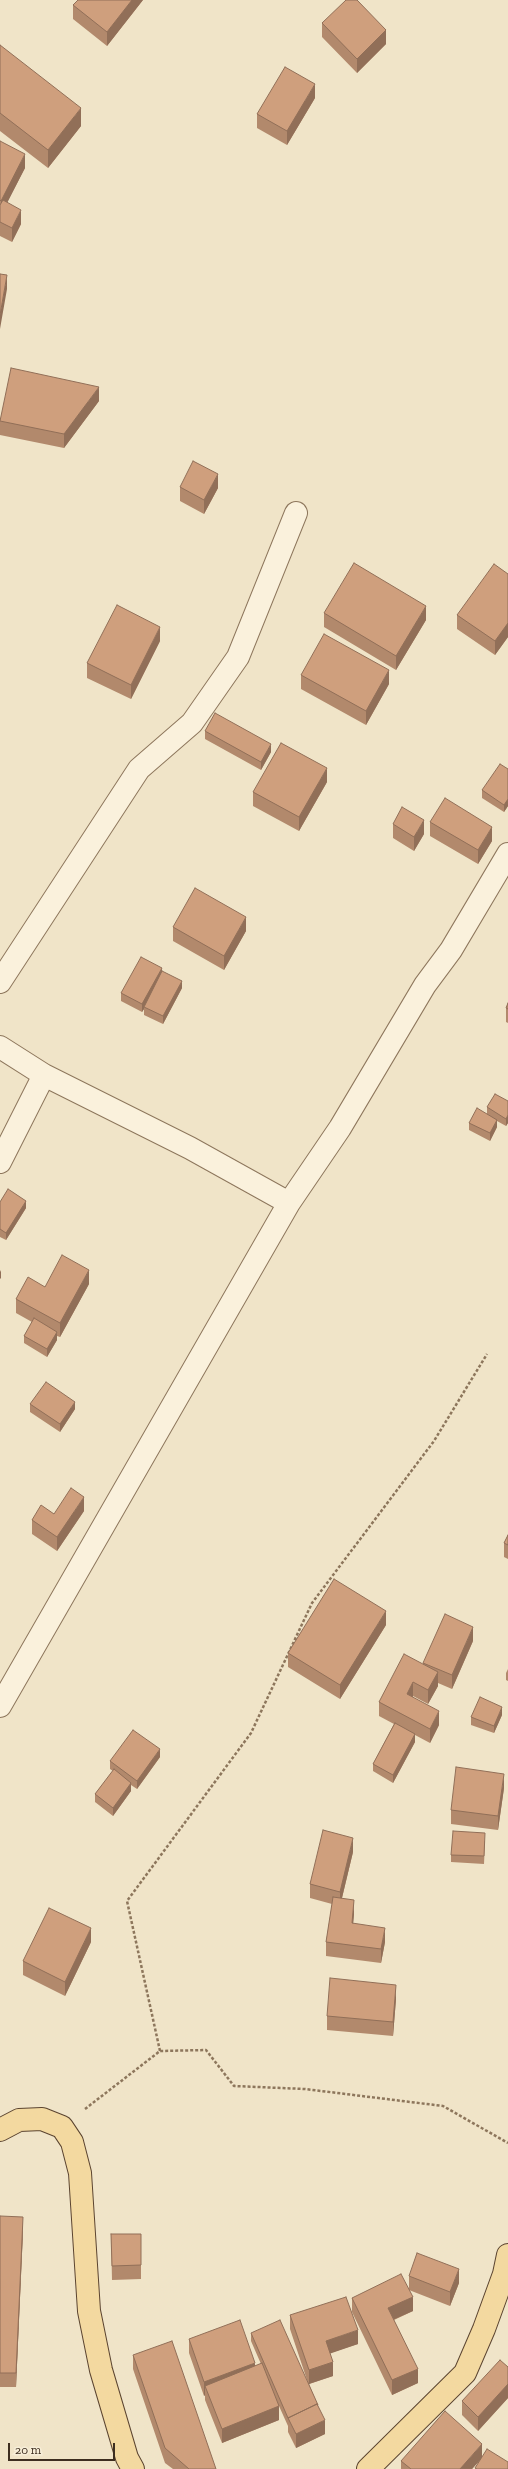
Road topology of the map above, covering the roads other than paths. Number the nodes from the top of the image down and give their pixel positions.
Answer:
1 (296, 512) dead end
2 (508, 854) edge
3 (0, 982) edge
4 (0, 1048) edge
5 (44, 1075) junction
6 (0, 1162) edge
7 (289, 1203) junction
8 (0, 1706) edge
9 (0, 2130) edge
10 (508, 2256) edge
11 (133, 2469) edge
12 (368, 2469) edge

1 - 3 street
2 - 7 street
4 - 5 street
5 - 6 street
5 - 7 street
7 - 8 street
9 - 11 main road
10 - 12 main road

